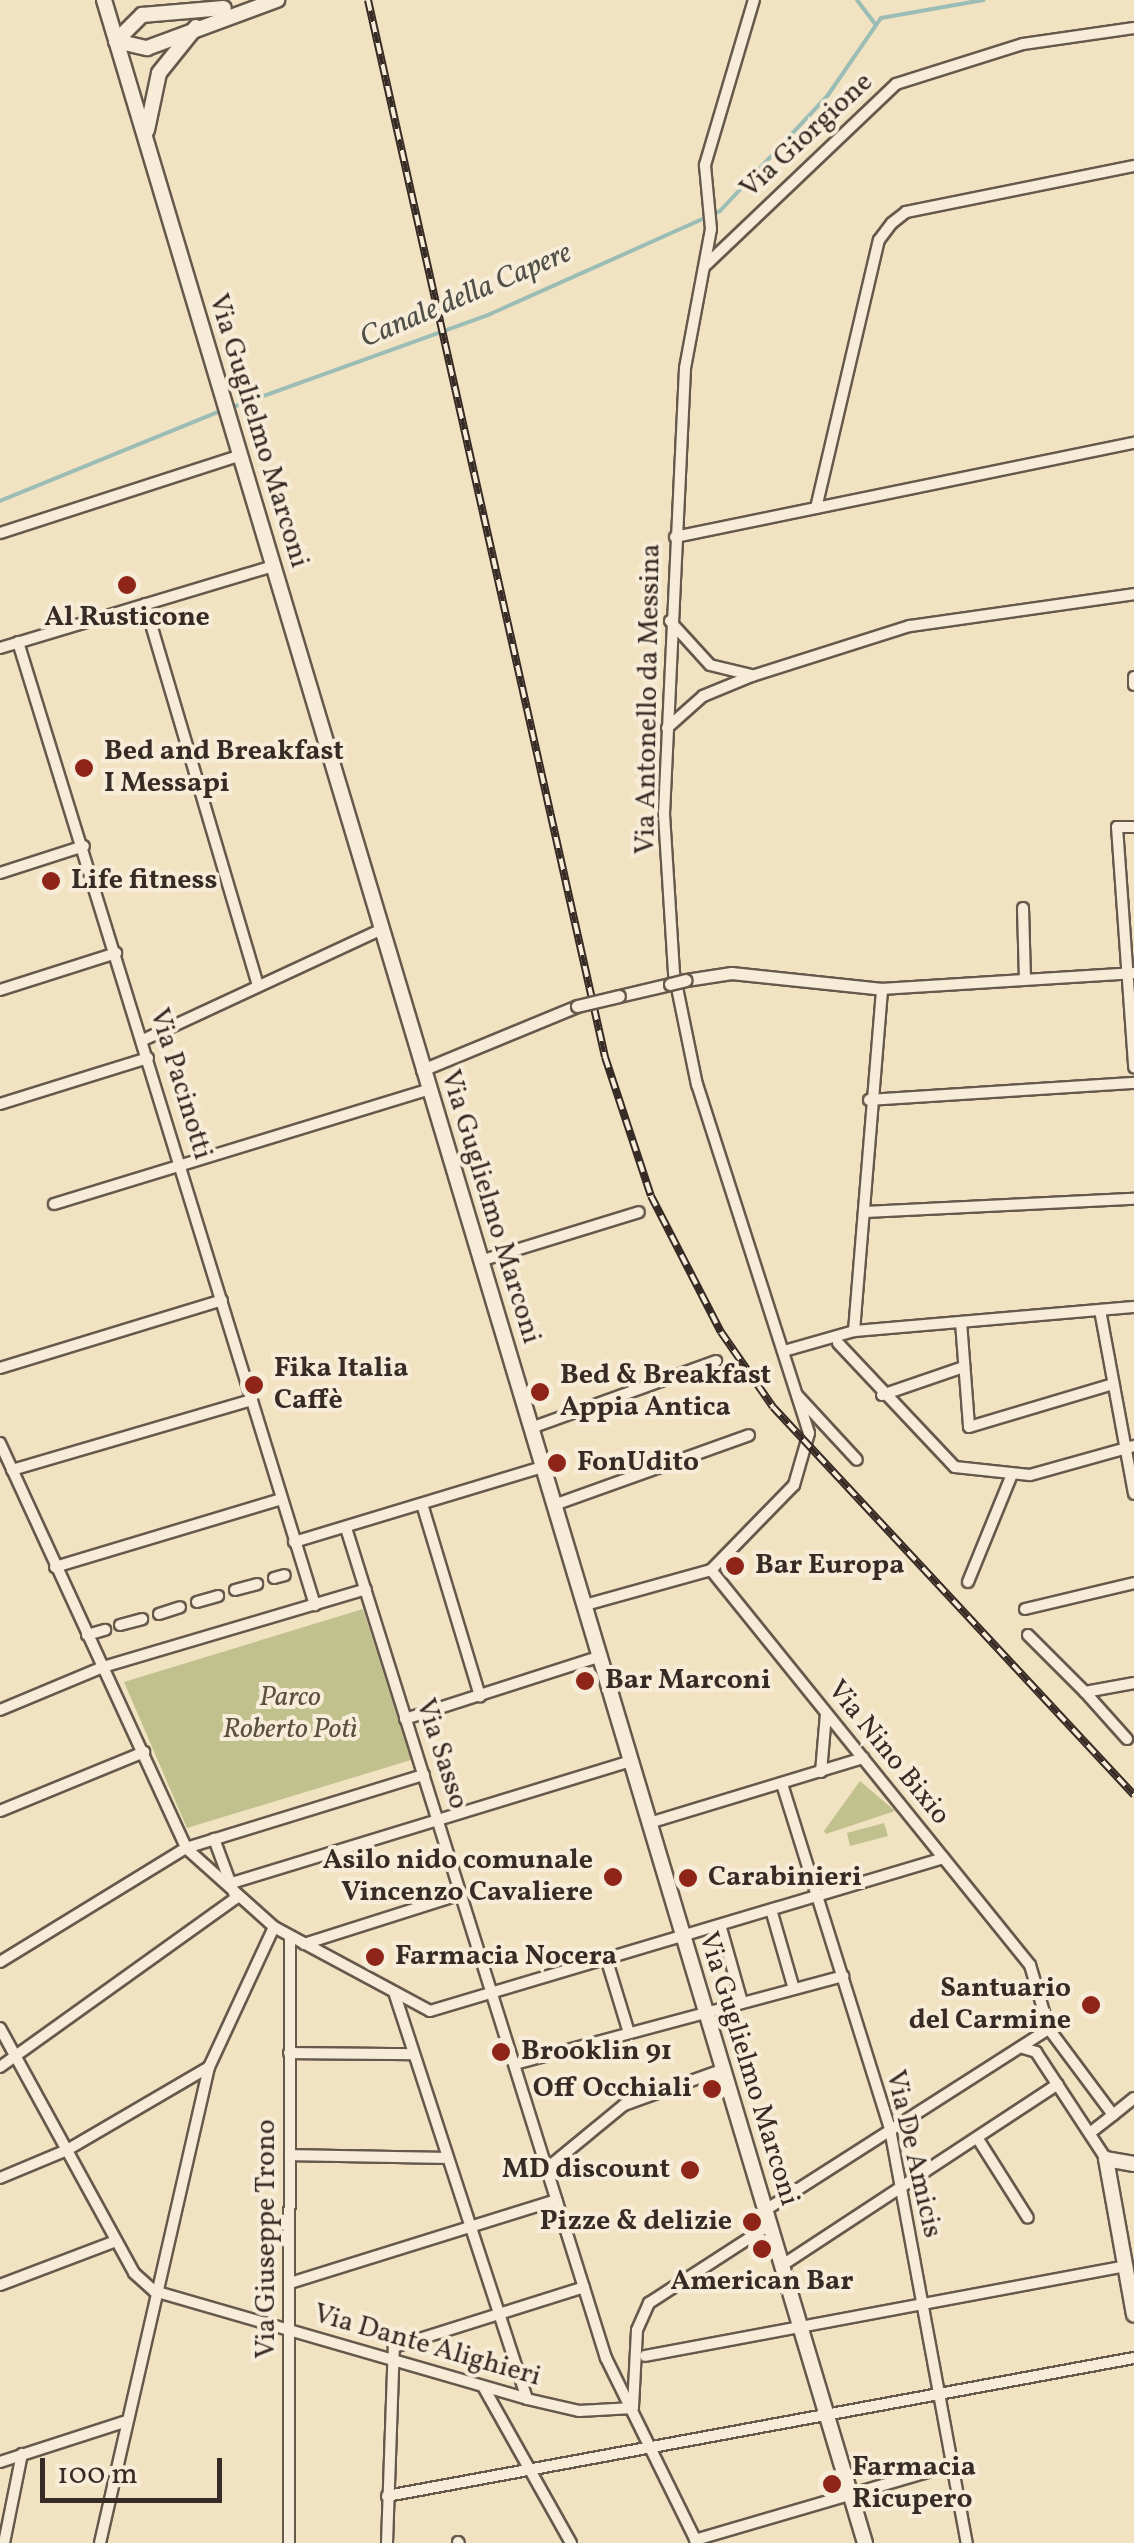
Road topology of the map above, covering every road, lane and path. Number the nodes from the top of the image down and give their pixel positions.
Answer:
1 (104, 0) edge
2 (156, 0) edge
3 (277, 0) edge
4 (754, 0) edge
5 (250, 6) junction
6 (181, 12) junction
7 (199, 23) junction
8 (1134, 28) edge
9 (116, 42) junction
10 (146, 141) junction
11 (1134, 166) edge
12 (704, 267) junction
13 (1134, 442) edge
14 (240, 456) junction
15 (816, 508) junction
16 (0, 533) edge
17 (675, 537) junction
18 (273, 566) junction
19 (1134, 594) edge
20 (146, 604) junction
21 (670, 621) junction
22 (18, 642) junction
23 (0, 648) edge
24 (752, 676) junction
25 (1134, 677) edge
26 (1134, 685) edge
27 (667, 728) junction
28 (1134, 827) edge
29 (84, 846) junction
30 (0, 873) edge
31 (1023, 908) dead end
32 (382, 929) junction
33 (116, 954) junction
34 (1131, 973) edge
35 (1025, 980) junction
36 (258, 986) junction
37 (882, 989) junction
38 (0, 990) edge
39 (143, 1040) junction
40 (148, 1058) junction
41 (1134, 1067) edge
42 (422, 1070) junction
43 (1134, 1083) edge
44 (428, 1090) junction
45 (869, 1100) junction
46 (0, 1104) edge
47 (182, 1164) junction
48 (1134, 1200) edge
49 (54, 1204) dead end
50 (640, 1212) dead end
51 (865, 1212) junction
52 (480, 1261) junction
53 (222, 1300) junction
54 (1134, 1307) edge
55 (1100, 1310) junction
56 (961, 1322) junction
57 (854, 1332) junction
58 (838, 1342) junction
59 (784, 1351) junction
60 (716, 1362) dead end
61 (964, 1367) junction
62 (0, 1368) edge
63 (1110, 1385) junction
64 (796, 1394) junction
65 (882, 1395) junction
66 (252, 1400) junction
67 (531, 1428) junction
68 (749, 1435) dead end
69 (0, 1443) edge
70 (1134, 1446) edge
71 (1120, 1451) junction
72 (858, 1460) dead end
73 (543, 1466) junction
74 (12, 1470) junction
75 (1012, 1474) junction
76 (1134, 1494) edge
77 (282, 1499) junction
78 (422, 1504) junction
79 (554, 1505) junction
80 (346, 1528) junction
81 (294, 1542) junction
82 (55, 1567) junction
83 (710, 1570) junction
84 (968, 1582) dead end
85 (1134, 1583) edge
86 (256, 1584) dead end
87 (366, 1589) junction
88 (235, 1590) dead end
89 (218, 1596) dead end
90 (196, 1602) dead end
91 (314, 1605) junction
92 (585, 1605) junction
93 (180, 1607) dead end
94 (1025, 1609) dead end
95 (158, 1614) dead end
96 (142, 1619) dead end
97 (120, 1625) dead end
98 (104, 1630) dead end
99 (87, 1635) junction
100 (1028, 1635) dead end
101 (600, 1656) junction
102 (102, 1668) junction
103 (1134, 1683) edge
104 (1085, 1692) junction
105 (480, 1696) junction
106 (0, 1710) edge
107 (826, 1713) junction
108 (406, 1719) junction
109 (1127, 1738) dead end
110 (144, 1752) junction
111 (863, 1758) junction
112 (631, 1761) junction
113 (821, 1772) junction
114 (424, 1774) junction
115 (782, 1784) junction
116 (0, 1812) edge
117 (438, 1820) junction
118 (650, 1823) junction
119 (214, 1839) junction
120 (186, 1848) junction
121 (944, 1858) junction
122 (235, 1882) junction
123 (462, 1894) junction
124 (236, 1898) junction
125 (818, 1898) junction
126 (772, 1914) junction
127 (274, 1927) junction
128 (721, 1928) junction
129 (290, 1936) junction
130 (683, 1939) junction
131 (304, 1944) junction
132 (607, 1961) junction
133 (0, 1962) edge
134 (842, 1976) junction
135 (794, 1989) junction
136 (394, 1992) junction
137 (493, 1994) junction
138 (742, 2002) junction
139 (705, 2012) junction
140 (0, 2028) edge
141 (1049, 2029) junction
142 (629, 2033) junction
143 (1023, 2048) junction
144 (289, 2053) junction
145 (413, 2054) junction
146 (16, 2056) junction
147 (515, 2064) junction
148 (0, 2067) edge
149 (210, 2067) junction
150 (721, 2070) junction
151 (1058, 2084) junction
152 (1134, 2098) edge
153 (1113, 2115) junction
154 (890, 2129) junction
155 (1094, 2130) junction
156 (978, 2139) junction
157 (67, 2150) junction
158 (290, 2155) junction
159 (444, 2158) junction
160 (1106, 2159) junction
161 (1134, 2164) edge
162 (546, 2169) junction
163 (0, 2178) edge
164 (901, 2191) junction
165 (556, 2200) junction
166 (766, 2218) junction
167 (1028, 2218) dead end
168 (471, 2229) junction
169 (116, 2241) junction
170 (780, 2266) junction
171 (1125, 2266) junction
172 (290, 2283) junction
173 (0, 2285) edge
174 (584, 2286) junction
175 (154, 2291) junction
176 (922, 2304) junction
177 (499, 2314) junction
178 (1134, 2315) edge
179 (799, 2327) junction
180 (290, 2330) junction
181 (645, 2356) dead end
182 (1134, 2358) edge
183 (388, 2360) junction
184 (484, 2388) junction
185 (938, 2393) junction
186 (526, 2399) junction
187 (633, 2408) junction
188 (826, 2416) junction
189 (127, 2421) junction
190 (650, 2445) junction
191 (22, 2454) junction
192 (0, 2462) edge
193 (951, 2465) junction
194 (528, 2467) junction
195 (850, 2494) junction
196 (388, 2496) junction
197 (696, 2542) edge
198 (4, 2543) edge
199 (100, 2543) edge
200 (289, 2543) edge
201 (387, 2543) edge
202 (571, 2543) edge
203 (864, 2543) edge
204 (967, 2543) edge

1 - 9 main road, Via Guglielmo Marconi
2 - 6 main road
3 - 5 main road
4 - 12 street, Via Antonello da Messina
5 - 6 main road
5 - 7 main road
6 - 9 main road
7 - 9 main road
7 - 10 main road
8 - 12 street, Via Giorgione
9 - 10 main road, Via Guglielmo Marconi
10 - 14 main road, Via Guglielmo Marconi
11 - 15 street
12 - 17 street, Via Antonello da Messina
13 - 15 street
14 - 16 street
14 - 18 main road, Via Guglielmo Marconi
15 - 17 street
17 - 21 street, Via Antonello da Messina
18 - 20 street
18 - 32 main road, Via Guglielmo Marconi
19 - 24 street
20 - 22 street
20 - 36 street
21 - 24 street
21 - 27 street, Via Antonello da Messina
22 - 23 street
22 - 29 street, Via Pacinotti
24 - 27 street
25 - 26 street
27 - 59 street, Via Antonello da Messina
28 - 34 street
29 - 30 street
29 - 33 street, Via Pacinotti
31 - 35 street
32 - 36 street
32 - 42 main road, Via Guglielmo Marconi
33 - 38 street
33 - 39 street, Via Pacinotti
34 - 35 street
34 - 41 street
35 - 37 street
36 - 39 street
37 - 42 street, bridge
37 - 45 street
39 - 40 street, Via Pacinotti
40 - 46 street
40 - 47 street, Via Pacinotti
42 - 44 main road, Via Guglielmo Marconi
43 - 45 street
44 - 47 street
44 - 52 main road, Via Guglielmo Marconi
45 - 51 street
47 - 49 street
47 - 53 street, Via Pacinotti
48 - 51 street
50 - 52 street
51 - 57 street
52 - 67 main road, Via Guglielmo Marconi
53 - 62 street
53 - 66 street, Via Pacinotti
54 - 55 street
55 - 56 street
55 - 63 street
56 - 57 street
56 - 61 street
57 - 58 street
58 - 59 street
58 - 65 street
59 - 64 street, Via Antonello da Messina
60 - 67 street
61 - 63 street
61 - 65 street
63 - 71 street
64 - 72 street
64 - 83 street, Via Antonello da Messina
65 - 75 street
66 - 74 street
66 - 77 street, Via Pacinotti
67 - 73 main road, Via Guglielmo Marconi
68 - 79 street
69 - 74 street
70 - 71 street
71 - 75 street
71 - 76 street
73 - 78 street
73 - 79 main road, Via Guglielmo Marconi
74 - 82 street
75 - 84 street
77 - 81 street, Via Pacinotti
77 - 82 street
78 - 80 street
78 - 105 street
79 - 92 main road, Via Guglielmo Marconi
80 - 81 street
80 - 87 street, Via Sasso
81 - 91 street, Via Pacinotti
82 - 99 street
83 - 92 street
83 - 107 street, Via Nino Bixio
85 - 94 street
86 - 88 street
87 - 91 street
87 - 108 street, Via Sasso
89 - 90 street
91 - 102 street
92 - 101 main road, Via Guglielmo Marconi
93 - 95 street
96 - 97 street
98 - 99 street
99 - 102 street
100 - 104 street
101 - 105 street
101 - 112 main road, Via Guglielmo Marconi
102 - 106 street
102 - 110 street
103 - 104 street
104 - 109 street
105 - 108 street
107 - 111 street, Via Nino Bixio
107 - 113 street
108 - 114 street, Via Sasso
110 - 116 street
110 - 120 street
111 - 113 street
111 - 121 street, Via Nino Bixio
112 - 117 street
112 - 118 main road, Via Guglielmo Marconi
113 - 115 street
114 - 117 street, Via Sasso
114 - 119 street
115 - 118 street
115 - 125 street, Via De Amicis
117 - 122 street
117 - 123 street, Via Sasso
118 - 130 main road, Via Guglielmo Marconi
119 - 120 street
119 - 122 street
120 - 124 street
120 - 133 street
121 - 125 street
121 - 141 street, Via Nino Bixio
122 - 124 street
123 - 131 street
123 - 137 street, Via Sasso
124 - 127 street
124 - 146 street
125 - 126 street
125 - 134 street, Via De Amicis
126 - 128 street
126 - 135 street
127 - 129 street
127 - 149 street
128 - 130 street
128 - 138 street
129 - 131 street
129 - 144 street, Via Giuseppe Trono
130 - 132 street
130 - 139 main road, Via Guglielmo Marconi
131 - 136 street
132 - 137 street
132 - 142 street
134 - 135 street
134 - 154 street, Via De Amicis
135 - 138 street
136 - 137 street
136 - 145 street
137 - 147 street, Via Sasso
138 - 139 street
139 - 142 street
139 - 150 main road, Via Guglielmo Marconi
140 - 146 street
141 - 143 street
141 - 153 street
142 - 147 street
143 - 151 street
143 - 154 street
144 - 145 street
144 - 158 street, Via Giuseppe Trono
145 - 159 street
146 - 148 street
146 - 157 street
147 - 162 street, Via Sasso
149 - 157 street
149 - 175 street
150 - 162 street
150 - 166 main road, Via Guglielmo Marconi
151 - 155 street
151 - 156 street
152 - 153 street
153 - 155 street
154 - 164 street, Via De Amicis
154 - 166 street
155 - 160 street
156 - 164 street
156 - 167 street
157 - 163 street
157 - 169 street
158 - 159 street
158 - 172 street, Via Giuseppe Trono
159 - 168 street
160 - 161 main road
160 - 171 main road
162 - 165 street, Via Sasso
164 - 170 street
164 - 176 street, Via De Amicis
165 - 168 street
165 - 174 street, Via Sasso
166 - 170 main road, Via Guglielmo Marconi
166 - 187 street
168 - 172 street
168 - 177 street
169 - 173 street
169 - 175 street
170 - 179 main road, Via Guglielmo Marconi
171 - 176 street
171 - 178 main road
172 - 180 street, Via Giuseppe Trono
174 - 177 street
174 - 187 street, Via Sasso
175 - 180 street, Via Dante Alighieri
175 - 189 street
176 - 179 street
176 - 185 street, Via De Amicis
177 - 183 street
177 - 186 street
179 - 181 street
179 - 188 main road, Via Guglielmo Marconi
180 - 183 street, Via Dante Alighieri
180 - 200 street, Via Giuseppe Trono
182 - 185 street
183 - 184 street, Via Dante Alighieri
183 - 196 street
184 - 186 street, Via Dante Alighieri
184 - 194 street
185 - 188 street
185 - 193 street, Via De Amicis
186 - 187 street, Via Dante Alighieri
187 - 190 street
188 - 190 street
188 - 195 main road, Via Guglielmo Marconi
189 - 191 street
189 - 199 street
190 - 194 street
190 - 197 street
191 - 192 street
191 - 198 street
193 - 195 street
193 - 204 street, Via De Amicis
194 - 196 street
194 - 202 street
195 - 197 street
195 - 203 main road, Via Guglielmo Marconi
196 - 201 street

